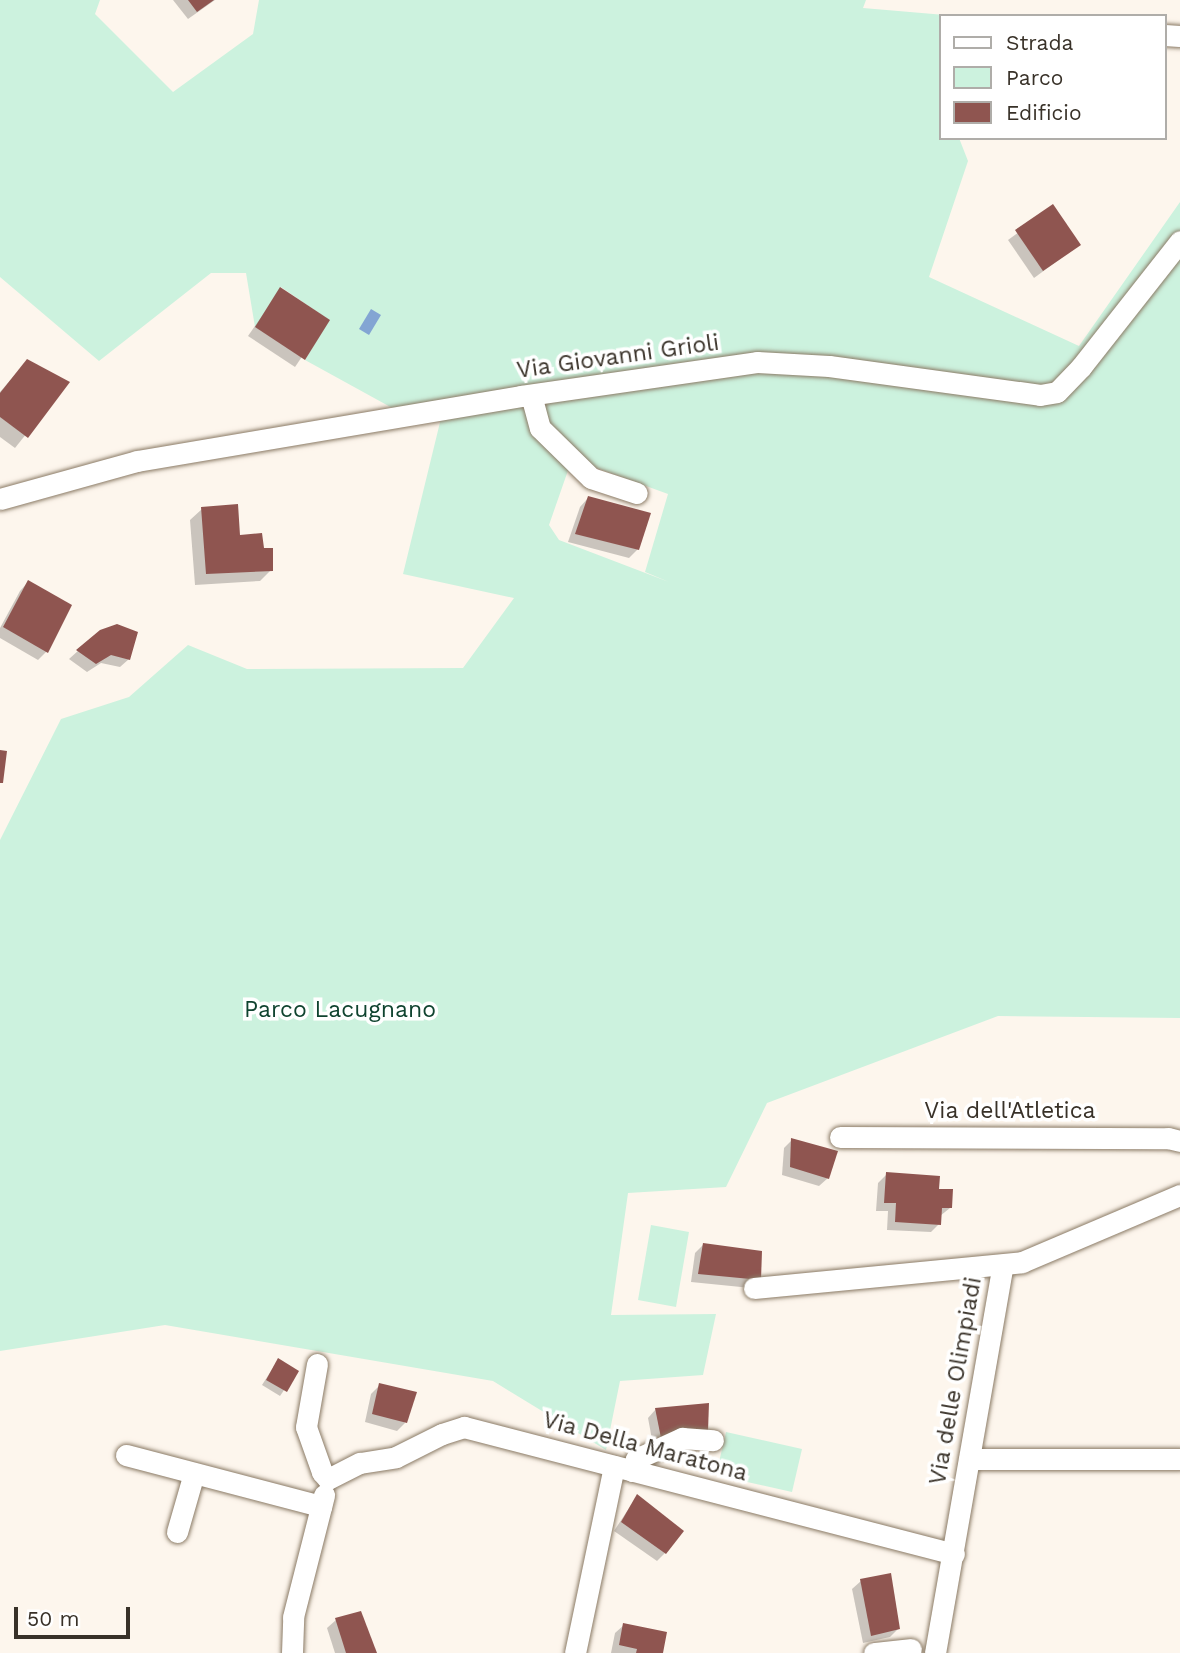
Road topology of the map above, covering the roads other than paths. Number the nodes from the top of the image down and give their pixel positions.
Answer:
1 (1180, 241) edge
2 (531, 395) junction
3 (636, 493) dead end
4 (0, 499) edge
5 (840, 1137) dead end
6 (1180, 1141) edge
7 (1180, 1195) edge
8 (1003, 1265) junction
9 (754, 1288) dead end
10 (317, 1364) dead end
11 (713, 1440) dead end
12 (126, 1455) dead end
13 (969, 1459) junction
14 (1180, 1459) edge
15 (623, 1468) junction
16 (194, 1473) junction
17 (328, 1479) junction
18 (321, 1506) junction
19 (177, 1532) dead end
20 (954, 1554) junction
21 (911, 1649) dead end
22 (292, 1653) edge
23 (575, 1653) edge
24 (874, 1653) edge
25 (935, 1653) edge

1 - 2 street, Via Giovanni Grioli
2 - 3 street
2 - 4 street, Via Giovanni Grioli
5 - 6 street, Via dell'Atletica
7 - 8 street, Via delle Olimpiadi
8 - 9 street
8 - 13 street, Via delle Olimpiadi
10 - 17 street
11 - 15 street
12 - 16 street
13 - 14 street
13 - 20 street, Via delle Olimpiadi
15 - 17 street, Via Della Maratona
15 - 20 street, Via Della Maratona
15 - 23 street
16 - 18 street
16 - 19 street
17 - 18 street
18 - 22 street
20 - 25 street, Via delle Olimpiadi
21 - 24 street

